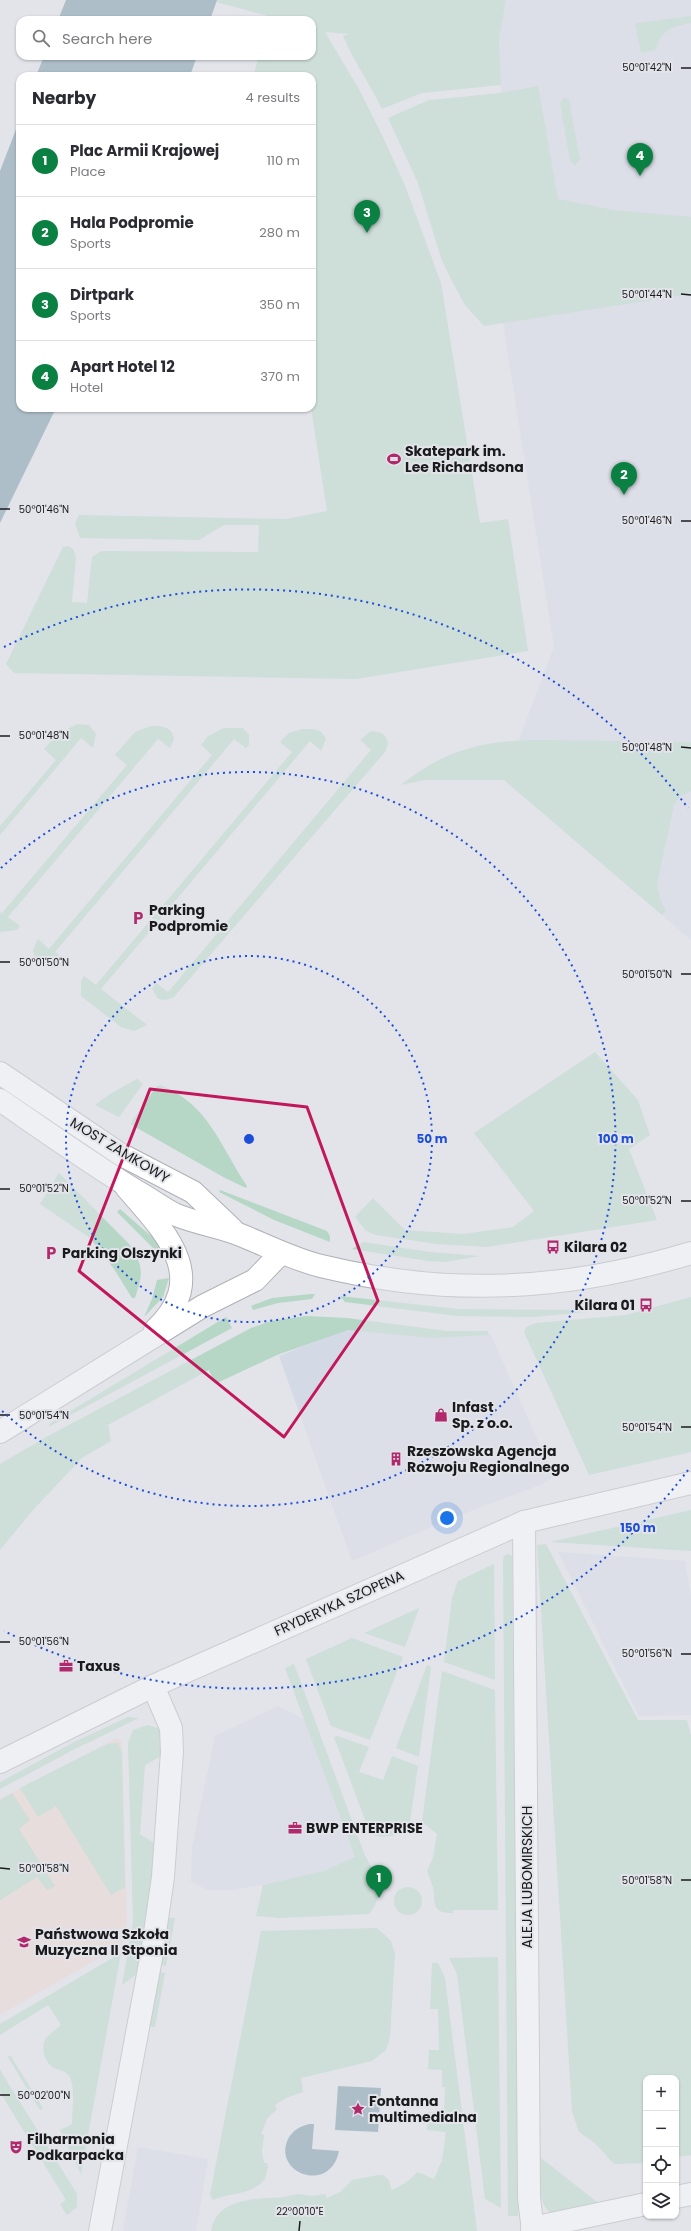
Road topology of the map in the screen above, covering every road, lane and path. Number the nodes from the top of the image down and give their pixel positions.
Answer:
1 (0, 1073) edge
2 (0, 1100) edge
3 (120, 1181) junction
4 (236, 1233) junction
5 (281, 1253) junction
6 (691, 1253) edge
7 (134, 1350) junction
8 (0, 1432) edge
9 (691, 1483) edge
10 (524, 1522) junction
11 (153, 1686) junction
12 (0, 1762) edge
13 (691, 2194) edge
14 (679, 2196) edge
15 (643, 2205) edge
16 (533, 2230) edge
17 (100, 2231) edge

1 - 4 street, MOST ZAMKOWY
2 - 3 street, MOST ZAMKOWY
3 - 4 street, MOST ZAMKOWY
3 - 7 street
4 - 5 street, MOST ZAMKOWY
5 - 6 street, MOST ZAMKOWY
5 - 7 street
7 - 8 street
9 - 10 street, FRYDERYKA SZOPENA
10 - 11 street, FRYDERYKA SZOPENA
10 - 16 street, ALEJA LUBOMIRSKICH
11 - 12 street, FRYDERYKA SZOPENA
11 - 17 street
13 - 14 street
15 - 16 street

